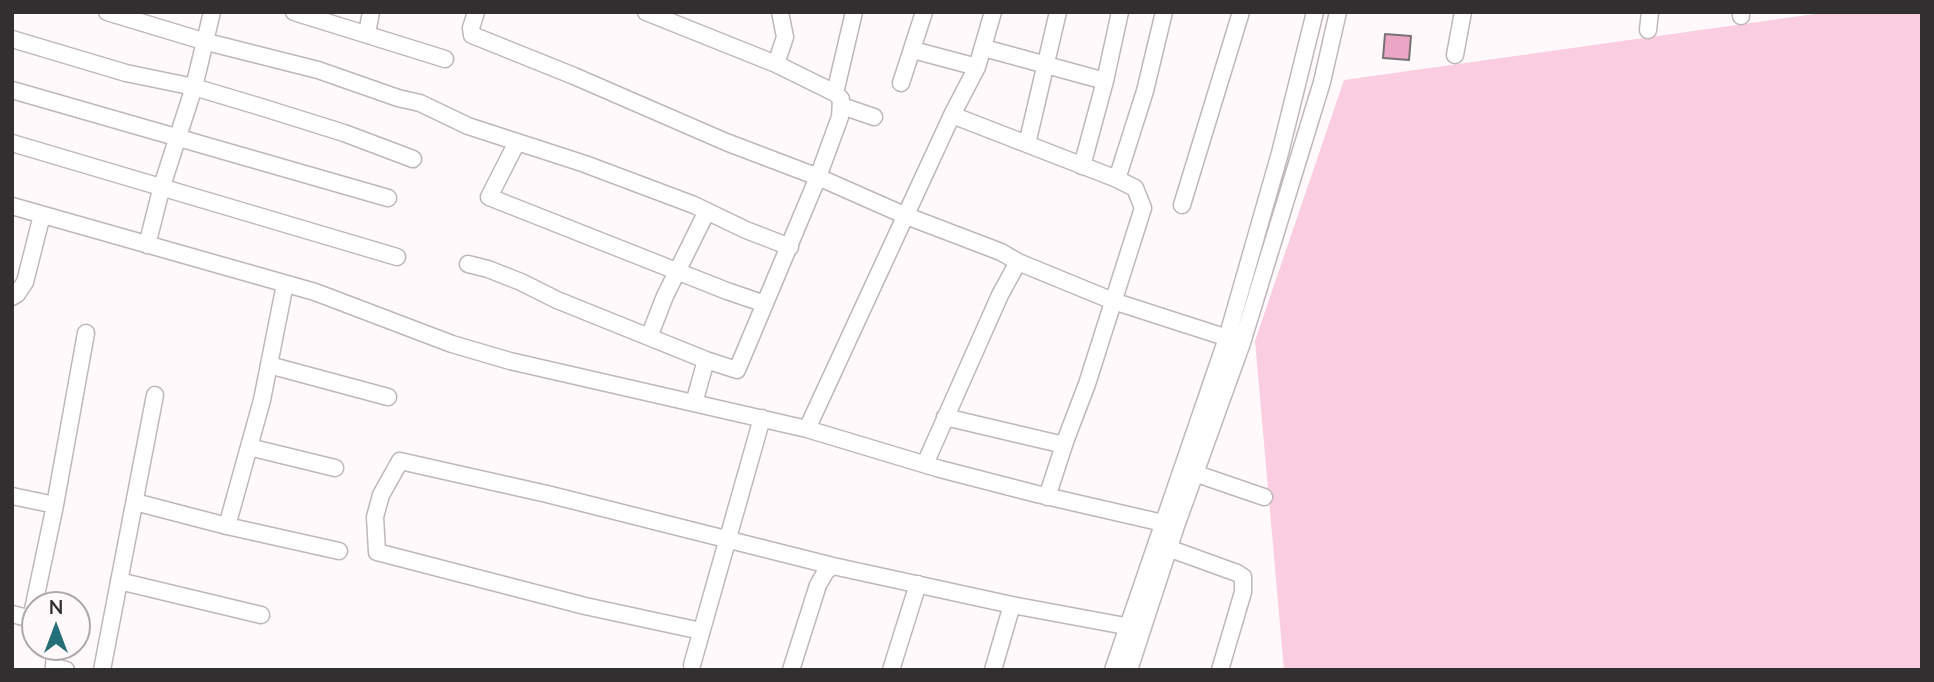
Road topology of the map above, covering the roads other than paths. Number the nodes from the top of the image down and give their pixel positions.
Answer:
1 (107, 12) edge
2 (212, 12) edge
3 (295, 12) edge
4 (371, 12) edge
5 (476, 12) edge
6 (646, 12) edge
7 (780, 12) edge
8 (854, 12) edge
9 (924, 12) edge
10 (993, 12) edge
11 (1058, 12) edge
12 (1120, 12) edge
13 (1164, 12) edge
14 (1241, 12) edge
15 (1315, 12) edge
16 (1338, 12) edge
17 (1463, 12) edge
18 (1650, 12) edge
19 (318, 15) edge
20 (1648, 30) dead end
21 (366, 33) junction
22 (12, 39) edge
23 (203, 41) junction
24 (984, 48) junction
25 (913, 50) junction
26 (1455, 55) dead end
27 (444, 59) dead end
28 (776, 64) junction
29 (1047, 65) junction
30 (977, 67) junction
31 (1105, 80) junction
32 (901, 83) dead end
33 (194, 87) junction
34 (12, 90) edge
35 (839, 100) junction
36 (951, 115) junction
37 (874, 117) dead end
38 (177, 138) junction
39 (517, 142) junction
40 (12, 143) edge
41 (1027, 144) junction
42 (413, 159) dead end
43 (1082, 166) junction
44 (818, 177) junction
45 (1117, 179) junction
46 (162, 186) junction
47 (387, 198) dead end
48 (1182, 205) dead end
49 (12, 206) edge
50 (707, 211) junction
51 (42, 215) junction
52 (904, 215) junction
53 (147, 245) junction
54 (790, 247) junction
55 (397, 257) dead end
56 (1018, 262) junction
57 (468, 264) dead end
58 (677, 270) junction
59 (285, 284) junction
60 (12, 297) edge
61 (1113, 300) junction
62 (765, 304) junction
63 (86, 333) dead end
64 (649, 337) junction
65 (1234, 341) junction
66 (706, 360) junction
67 (269, 365) junction
68 (155, 395) dead end
69 (388, 397) dead end
70 (694, 403) junction
71 (945, 417) junction
72 (762, 418) junction
73 (807, 429) junction
74 (1064, 445) junction
75 (249, 447) junction
76 (925, 464) junction
77 (335, 468) dead end
78 (1197, 474) junction
79 (12, 496) edge
80 (1047, 497) junction
81 (1264, 497) dead end
82 (135, 502) junction
83 (55, 505) junction
84 (1170, 525) junction
85 (227, 526) junction
86 (728, 540) junction
87 (1168, 548) junction
88 (339, 551) dead end
89 (833, 566) junction
90 (119, 581) junction
91 (918, 584) junction
92 (38, 591) edge
93 (1012, 605) junction
94 (261, 615) dead end
95 (1135, 627) junction
96 (701, 631) junction
97 (54, 661) edge
98 (692, 665) dead end
99 (66, 670) edge
100 (102, 670) edge
101 (791, 670) edge
102 (891, 670) edge
103 (993, 670) edge
104 (1113, 670) edge
105 (1129, 670) edge
106 (1220, 670) edge

1 - 23 street
2 - 23 street
3 - 19 street
4 - 21 street
5 - 44 street
6 - 28 street
7 - 28 street
8 - 35 street
9 - 25 street
10 - 24 street
11 - 29 street
12 - 31 street
13 - 45 street
14 - 48 street
15 - 65 street
16 - 65 street
17 - 26 street
18 - 20 street
19 - 21 street
21 - 27 street
22 - 33 street
23 - 33 street
23 - 39 street
24 - 29 street
24 - 30 street
25 - 30 street
25 - 32 street
28 - 35 street
29 - 31 street
29 - 41 street
30 - 36 street
31 - 43 street
33 - 38 street
33 - 42 street
34 - 38 street
35 - 37 street
35 - 44 street
36 - 41 street
36 - 52 street
38 - 46 street
38 - 47 street
39 - 50 street
39 - 58 street
40 - 46 street
41 - 43 street
43 - 45 street
44 - 52 street
44 - 54 street
45 - 61 street
46 - 53 street
46 - 55 street
49 - 51 street
50 - 54 street
50 - 58 street
51 - 53 street
51 - 60 street
52 - 56 street
52 - 73 street
53 - 59 street
54 - 62 street
56 - 61 street
56 - 71 street
57 - 64 street
58 - 62 street
58 - 64 street
59 - 67 street
59 - 70 street
61 - 65 street
61 - 74 street
62 - 66 street
63 - 83 street
64 - 66 street
65 - 78 street
65 - 84 street
66 - 70 street
67 - 69 street
67 - 75 street
68 - 82 street
70 - 72 street
71 - 74 street
71 - 76 street
72 - 73 street
72 - 86 street
73 - 76 street
74 - 80 street
75 - 77 street
75 - 85 street
76 - 80 street
78 - 81 street
78 - 84 street
79 - 83 street
80 - 84 street
82 - 85 street
82 - 90 street
83 - 92 street
84 - 87 street
84 - 95 street
85 - 88 street
86 - 89 street
86 - 96 street
86 - 96 street
87 - 95 street
87 - 106 street
89 - 91 street
89 - 101 street
90 - 94 street
90 - 100 street
91 - 93 street
91 - 102 street
93 - 95 street
93 - 103 street
95 - 104 street
95 - 105 street
96 - 98 street
97 - 99 street

